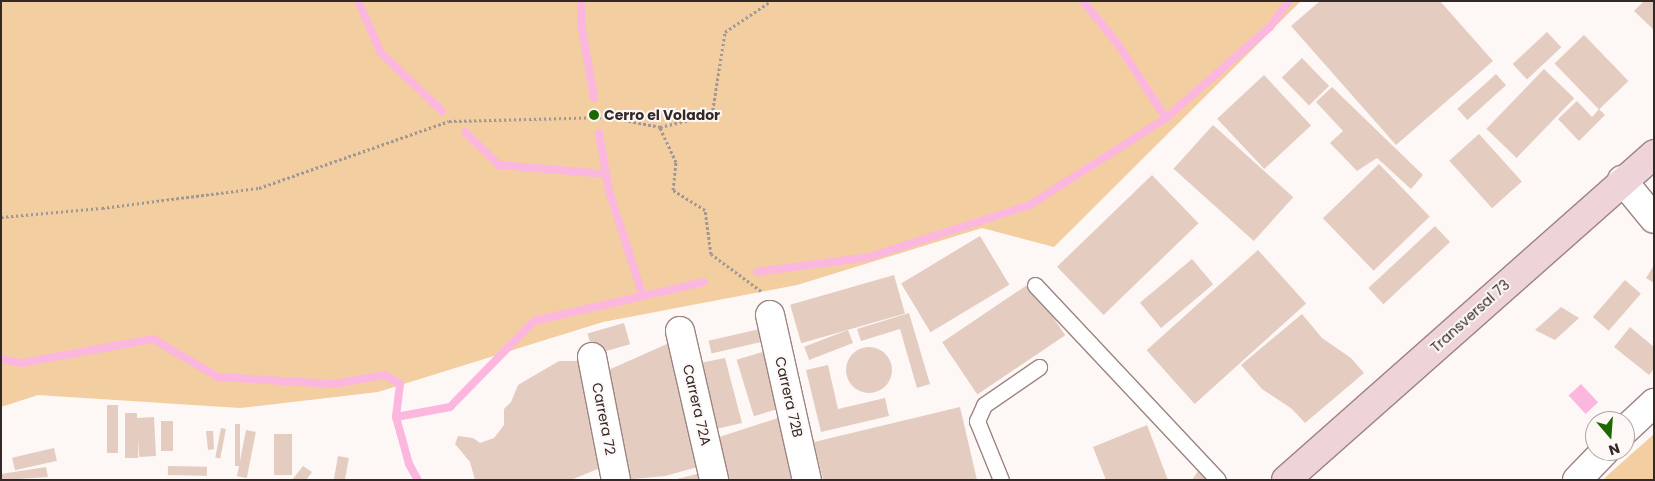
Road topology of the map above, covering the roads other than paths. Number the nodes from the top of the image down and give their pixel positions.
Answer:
1 (1654, 154) edge
2 (1622, 180) junction
3 (1654, 219) edge
4 (1036, 285) dead end
5 (770, 315) road end
6 (680, 331) dead end
7 (592, 357) dead end
8 (1039, 367) dead end
9 (1654, 403) edge
10 (1635, 421) edge
11 (1595, 461) edge
12 (616, 480) edge
13 (714, 480) edge
14 (807, 480) edge
15 (1001, 480) edge
16 (1218, 480) edge
17 (1286, 480) edge
18 (1577, 480) edge

1 - 2 main road, Transversal 73
2 - 3 street
2 - 17 main road, Transversal 73
4 - 16 lane
5 - 14 street, Carrera 72B
6 - 13 street, Carrera 72A
7 - 12 street, Carrera 72
8 - 15 lane
9 - 10 street
11 - 18 street

